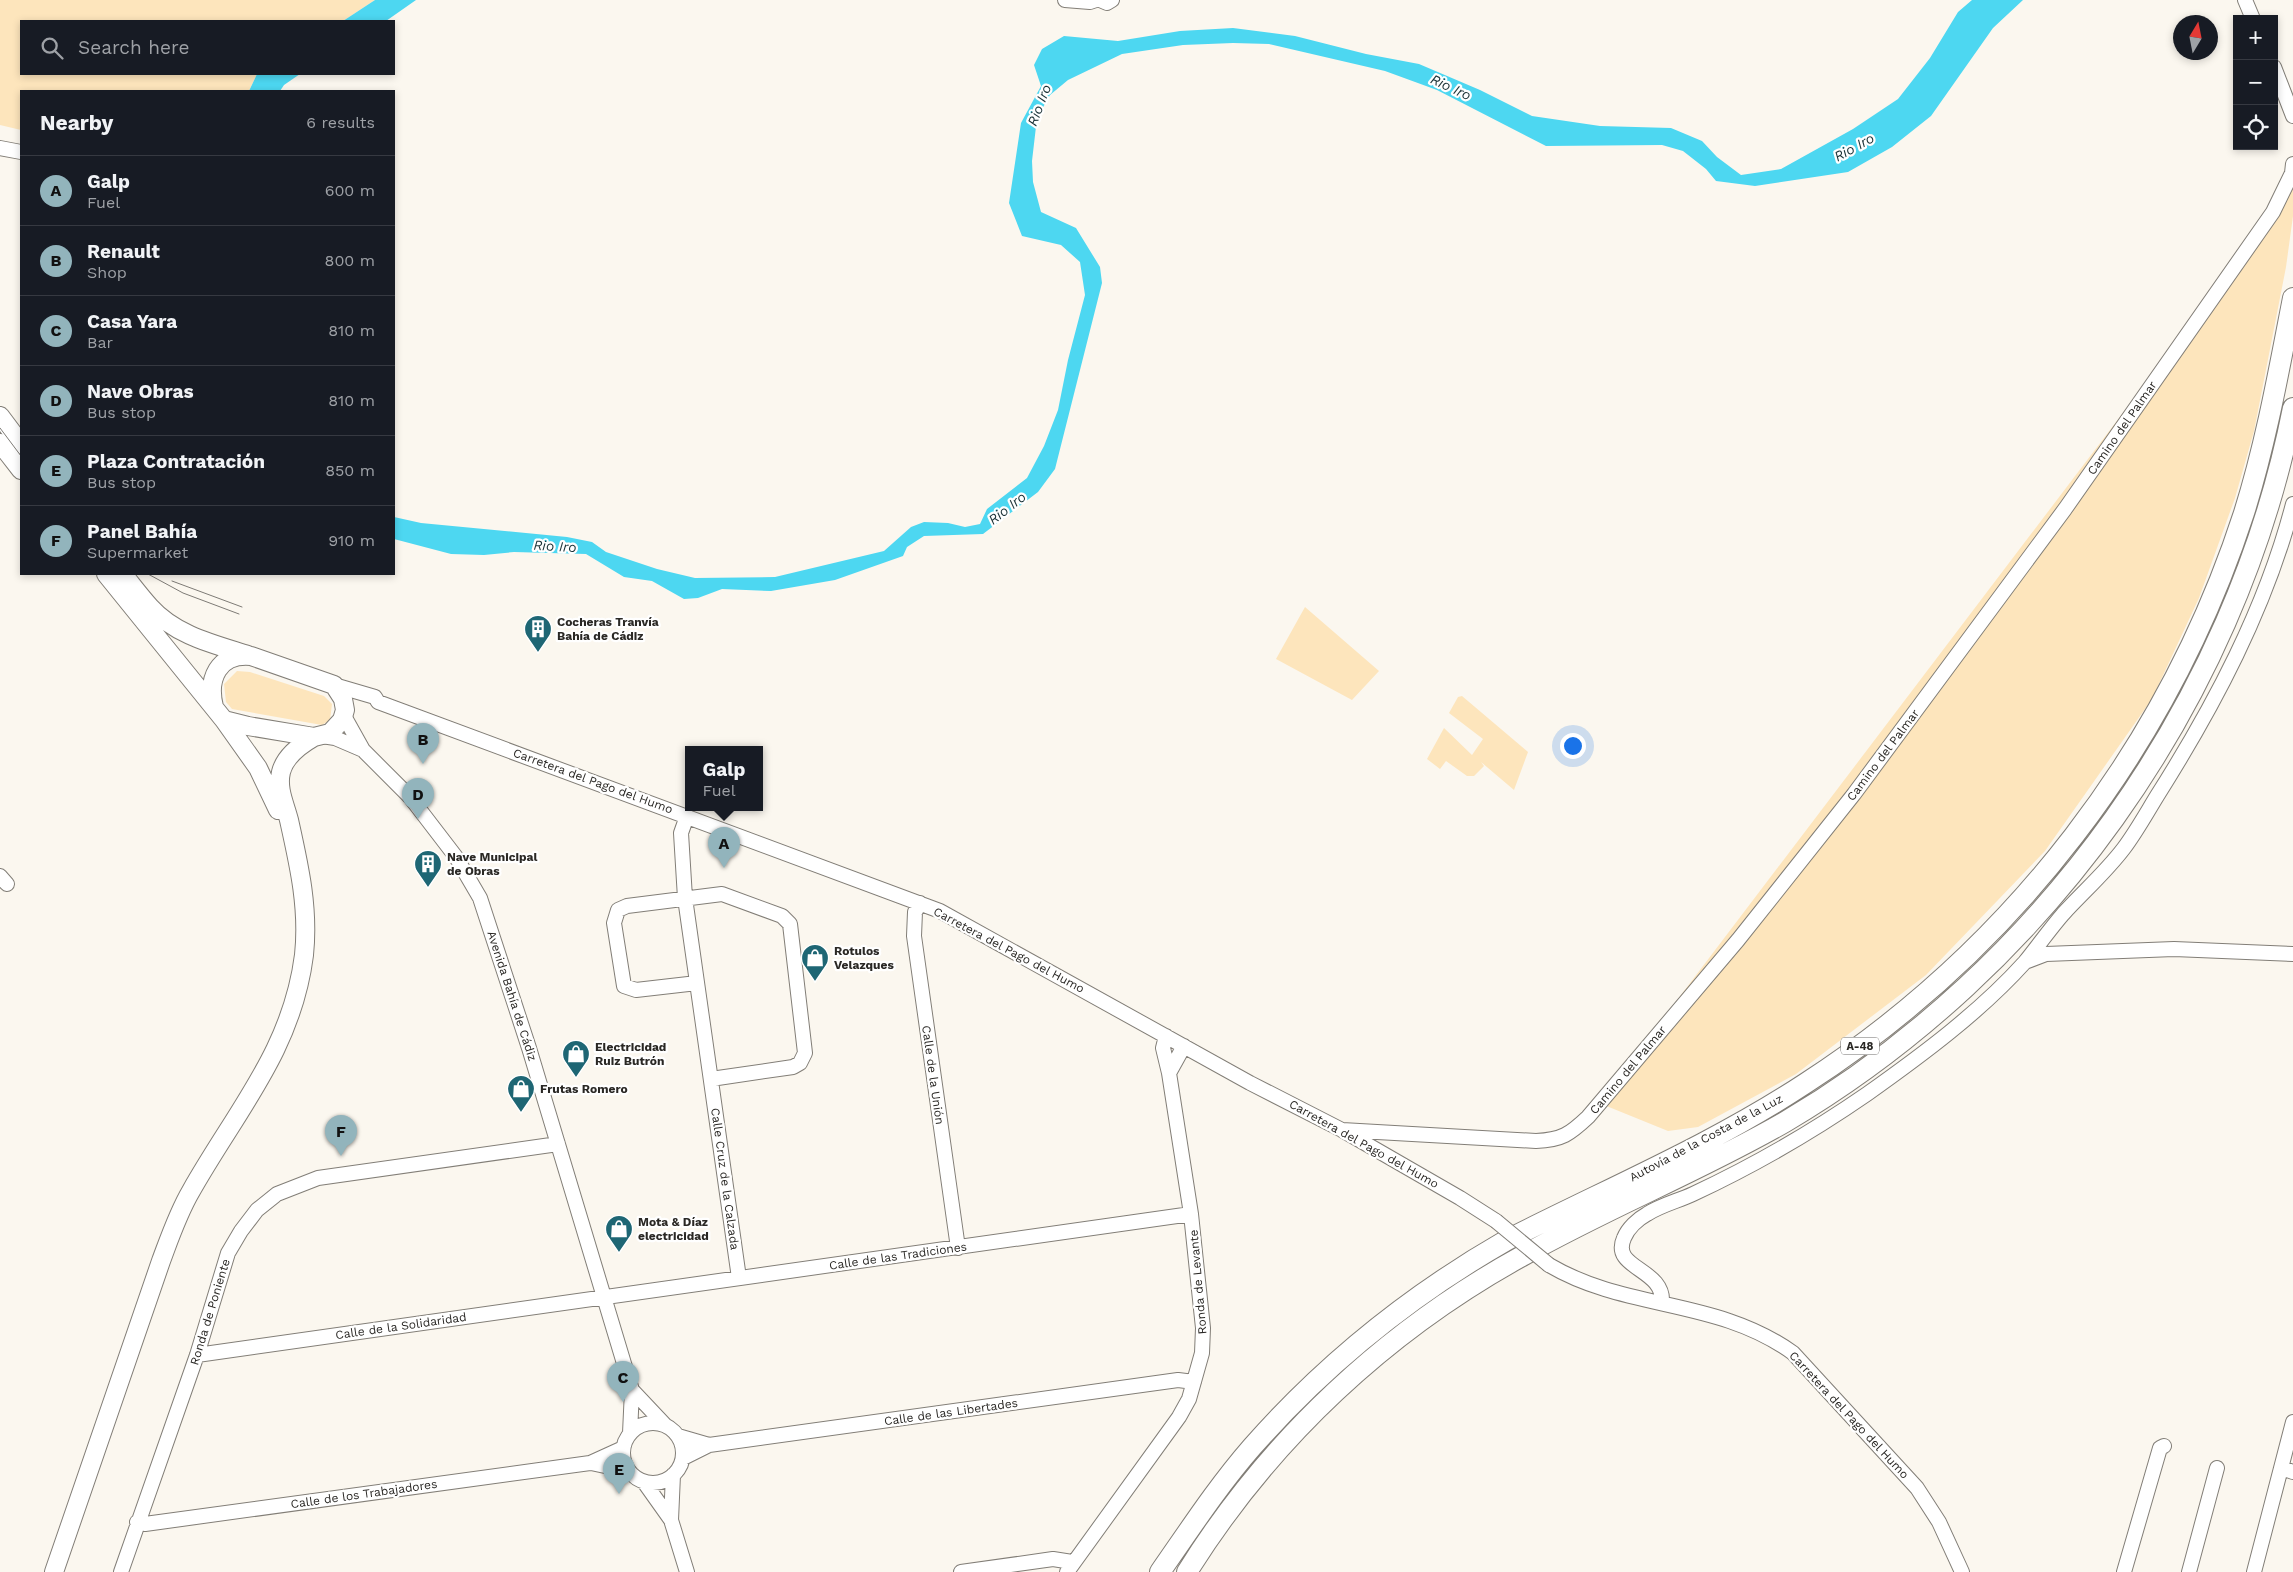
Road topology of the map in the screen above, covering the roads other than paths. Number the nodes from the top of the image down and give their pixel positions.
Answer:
1 (1065, 0) edge
2 (1096, 0) edge
3 (1100, 0) edge
4 (1112, 0) edge
5 (2245, 0) edge
6 (2251, 15) edge
7 (2278, 77) edge
8 (2293, 116) edge
9 (0, 148) edge
10 (20, 152) edge
11 (2293, 164) edge
12 (2293, 298) edge
13 (2293, 408) edge
14 (0, 416) edge
15 (0, 443) edge
16 (20, 443) edge
17 (20, 469) edge
18 (2293, 504) edge
19 (107, 575) edge
20 (124, 575) edge
21 (251, 656) junction
22 (334, 685) junction
23 (378, 702) junction
24 (344, 713) junction
25 (219, 714) junction
26 (318, 737) junction
27 (363, 750) junction
28 (687, 816) junction
29 (291, 835) junction
30 (685, 898) junction
31 (920, 903) junction
32 (2293, 954) edge
33 (2024, 962) junction
34 (698, 983) junction
35 (1165, 1042) junction
36 (1181, 1051) junction
37 (1169, 1073) junction
38 (711, 1079) junction
39 (1342, 1130) junction
40 (558, 1144) junction
41 (1191, 1214) junction
42 (958, 1248) junction
43 (739, 1278) junction
44 (604, 1297) junction
45 (1662, 1303) junction
46 (197, 1355) junction
47 (1194, 1382) junction
48 (632, 1390) junction
49 (2293, 1422) edge
50 (665, 1426) junction
51 (630, 1433) junction
52 (678, 1436) junction
53 (708, 1445) junction
54 (2164, 1446) dead end
55 (622, 1448) junction
56 (683, 1458) junction
57 (590, 1463) junction
58 (2217, 1468) dead end
59 (2287, 1470) edge
60 (628, 1471) junction
61 (673, 1476) junction
62 (644, 1482) junction
63 (671, 1520) junction
64 (138, 1522) junction
65 (1070, 1567) edge
66 (54, 1572) edge
67 (120, 1572) edge
68 (687, 1572) edge
69 (961, 1572) edge
70 (1160, 1572) edge
71 (1187, 1572) edge
72 (1962, 1572) edge
73 (2124, 1572) edge
74 (2189, 1572) edge
75 (2254, 1572) edge

1 - 2 street
3 - 4 street
5 - 6 street
7 - 8 street
9 - 10 street
11 - 39 street, Camino del Palmar
12 - 70 highway, Autovía de la Costa de la Luz / A-48
13 - 71 highway, Autovía de la Costa de la Luz / A-48
14 - 16 main road
15 - 17 main road
18 - 33 street
19 - 25 main road
20 - 21 main road
21 - 22 main road
21 - 25 main road
22 - 23 street, Carretera del Pago del Humo
22 - 24 main road
23 - 24 street, Carretera del Pago del Humo
23 - 28 street, Carretera del Pago del Humo
24 - 26 main road
24 - 27 street, Avenida Bahía de Cádiz
25 - 26 main road
25 - 29 main road
26 - 27 street, Avenida Bahía de Cádiz
26 - 29 main road
27 - 40 street, Avenida Bahía de Cádiz
28 - 30 street, Calle Cruz de la Calzada
28 - 31 street, Carretera del Pago del Humo
29 - 66 main road
30 - 34 street, Calle Cruz de la Calzada
30 - 34 street
30 - 38 street
31 - 35 street, Carretera del Pago del Humo
31 - 42 street, Calle de la Unión
32 - 33 street
33 - 45 street
34 - 38 street, Calle Cruz de la Calzada
35 - 36 street, Carretera del Pago del Humo
35 - 37 street, Ronda de Levante
36 - 37 street
36 - 39 street, Carretera del Pago del Humo
37 - 41 street, Ronda de Levante
38 - 43 street, Calle Cruz de la Calzada
39 - 45 street, Carretera del Pago del Humo, bridge
40 - 44 street, Avenida Bahía de Cádiz
40 - 46 street, Ronda de Poniente
41 - 42 street, Calle de las Tradiciones
41 - 47 street, Ronda de Levante
42 - 43 street, Calle de las Tradiciones
43 - 44 street, Calle de las Tradiciones
44 - 46 street, Calle de la Solidaridad
44 - 48 street, Avenida Bahía de Cádiz
45 - 72 street, Carretera del Pago del Humo
46 - 64 street, Ronda de Poniente
47 - 53 street, Calle de las Libertades
47 - 65 street, Ronda de Levante
48 - 50 street, Avenida Bahía de Cádiz
48 - 51 street, Avenida Bahía de Cádiz
49 - 59 street
50 - 51 street
50 - 52 street
51 - 55 street
52 - 53 street, Calle de las Libertades
52 - 56 street
53 - 56 street, Calle de las Libertades
54 - 73 street
55 - 57 street, Calle de los Trabajadores
55 - 60 street
56 - 61 street
57 - 60 street, Calle de los Trabajadores
57 - 64 street, Calle de los Trabajadores
58 - 74 street
59 - 75 street
60 - 62 street
61 - 62 street
61 - 63 street
62 - 63 street
63 - 68 street
64 - 67 street, Ronda de Poniente
65 - 69 street

